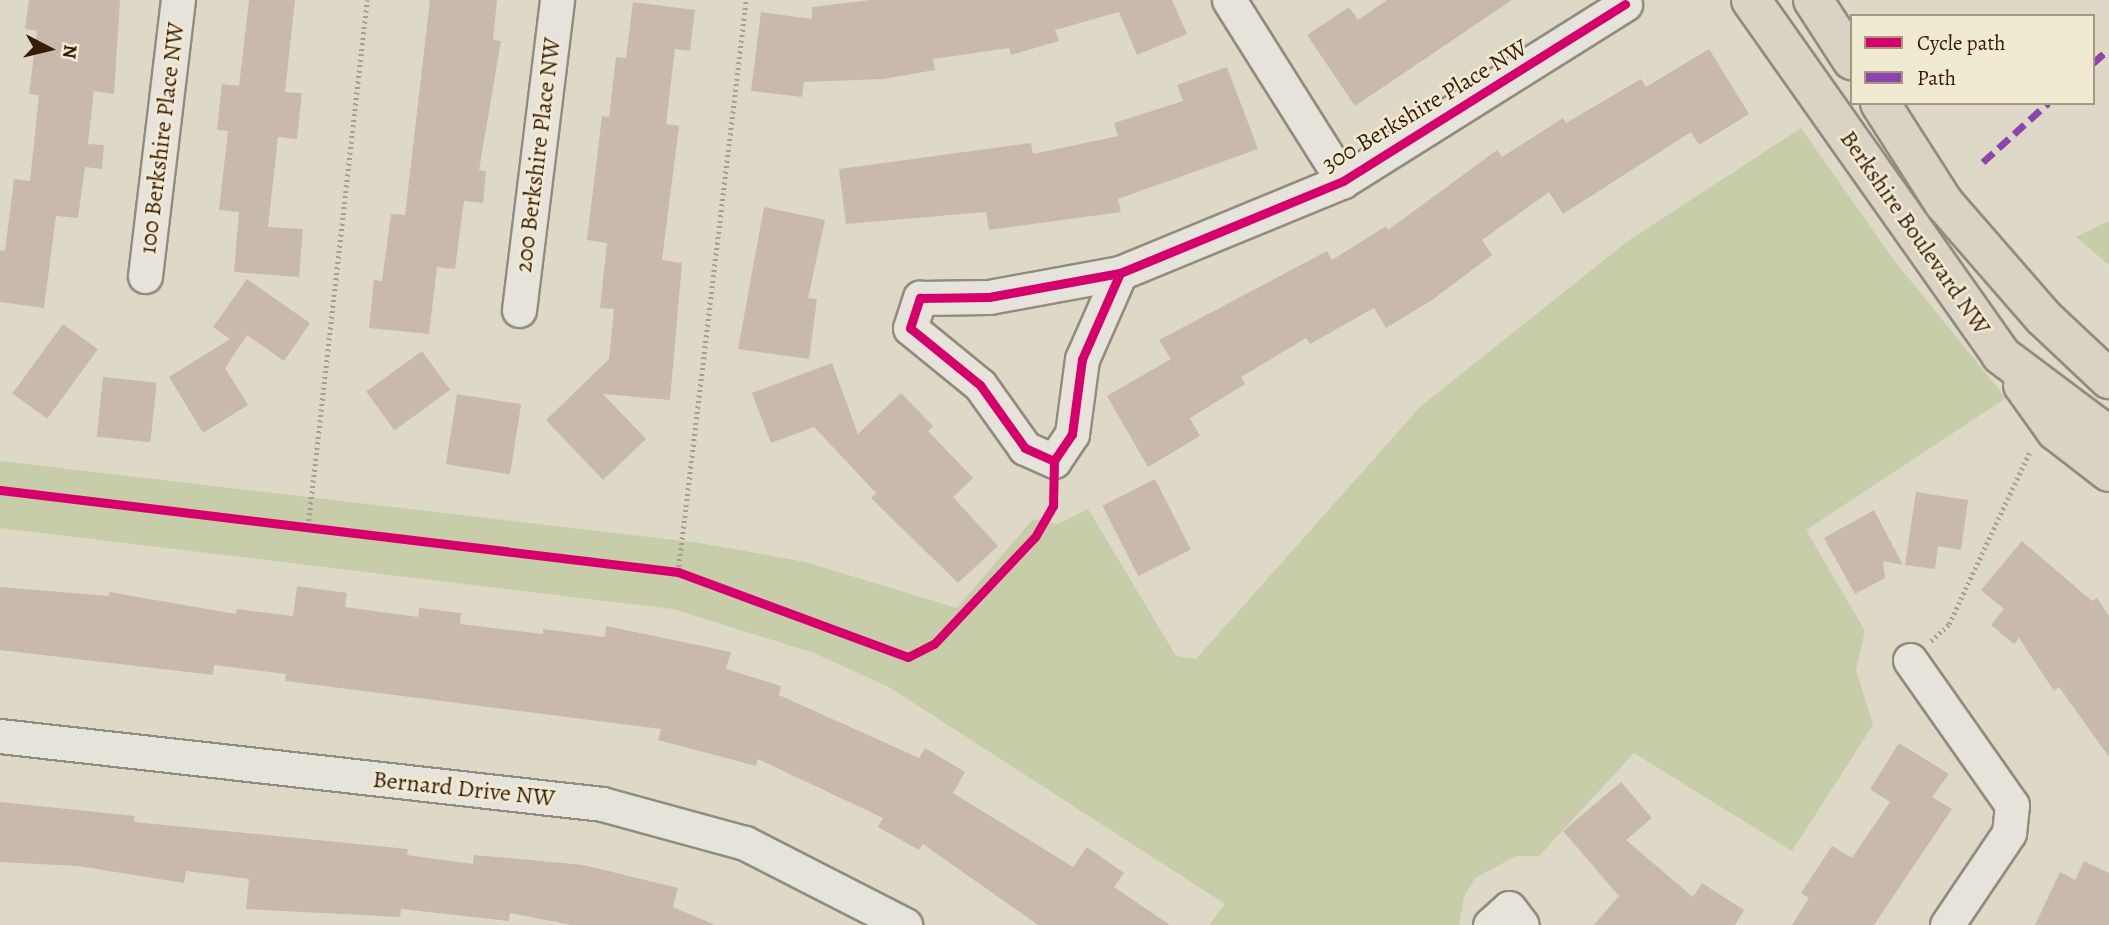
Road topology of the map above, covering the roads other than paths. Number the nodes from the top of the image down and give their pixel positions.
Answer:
1 (178, 0) edge
2 (557, 0) edge
3 (1229, 0) edge
4 (1751, 0) edge
5 (1813, 0) edge
6 (1625, 4) dead end
7 (1850, 57) edge
8 (1881, 105) edge
9 (1343, 181) junction
10 (1120, 273) junction
11 (145, 276) dead end
12 (519, 310) dead end
13 (2001, 355) junction
14 (2109, 379) edge
15 (2109, 436) edge
16 (2109, 472) edge
17 (1910, 660) road end
18 (0, 736) edge
19 (905, 925) edge
20 (1947, 925) edge

1 - 11 street, 100 Berkshire Place NW
2 - 12 street, 200 Berkshire Place NW
3 - 9 street, 300 Berkshire Place NW
4 - 13 main road, Berkshire Boulevard NW
5 - 7 main road
6 - 9 street, 300 Berkshire Place NW
8 - 14 main road, Berkshire Boulevard NW
9 - 10 street, 300 Berkshire Place NW
10 - 10 street, 300 Berkshire Place NW
13 - 15 main road, Berkshire Boulevard NW
13 - 16 main road
17 - 20 street
18 - 19 street, Bernard Drive NW

